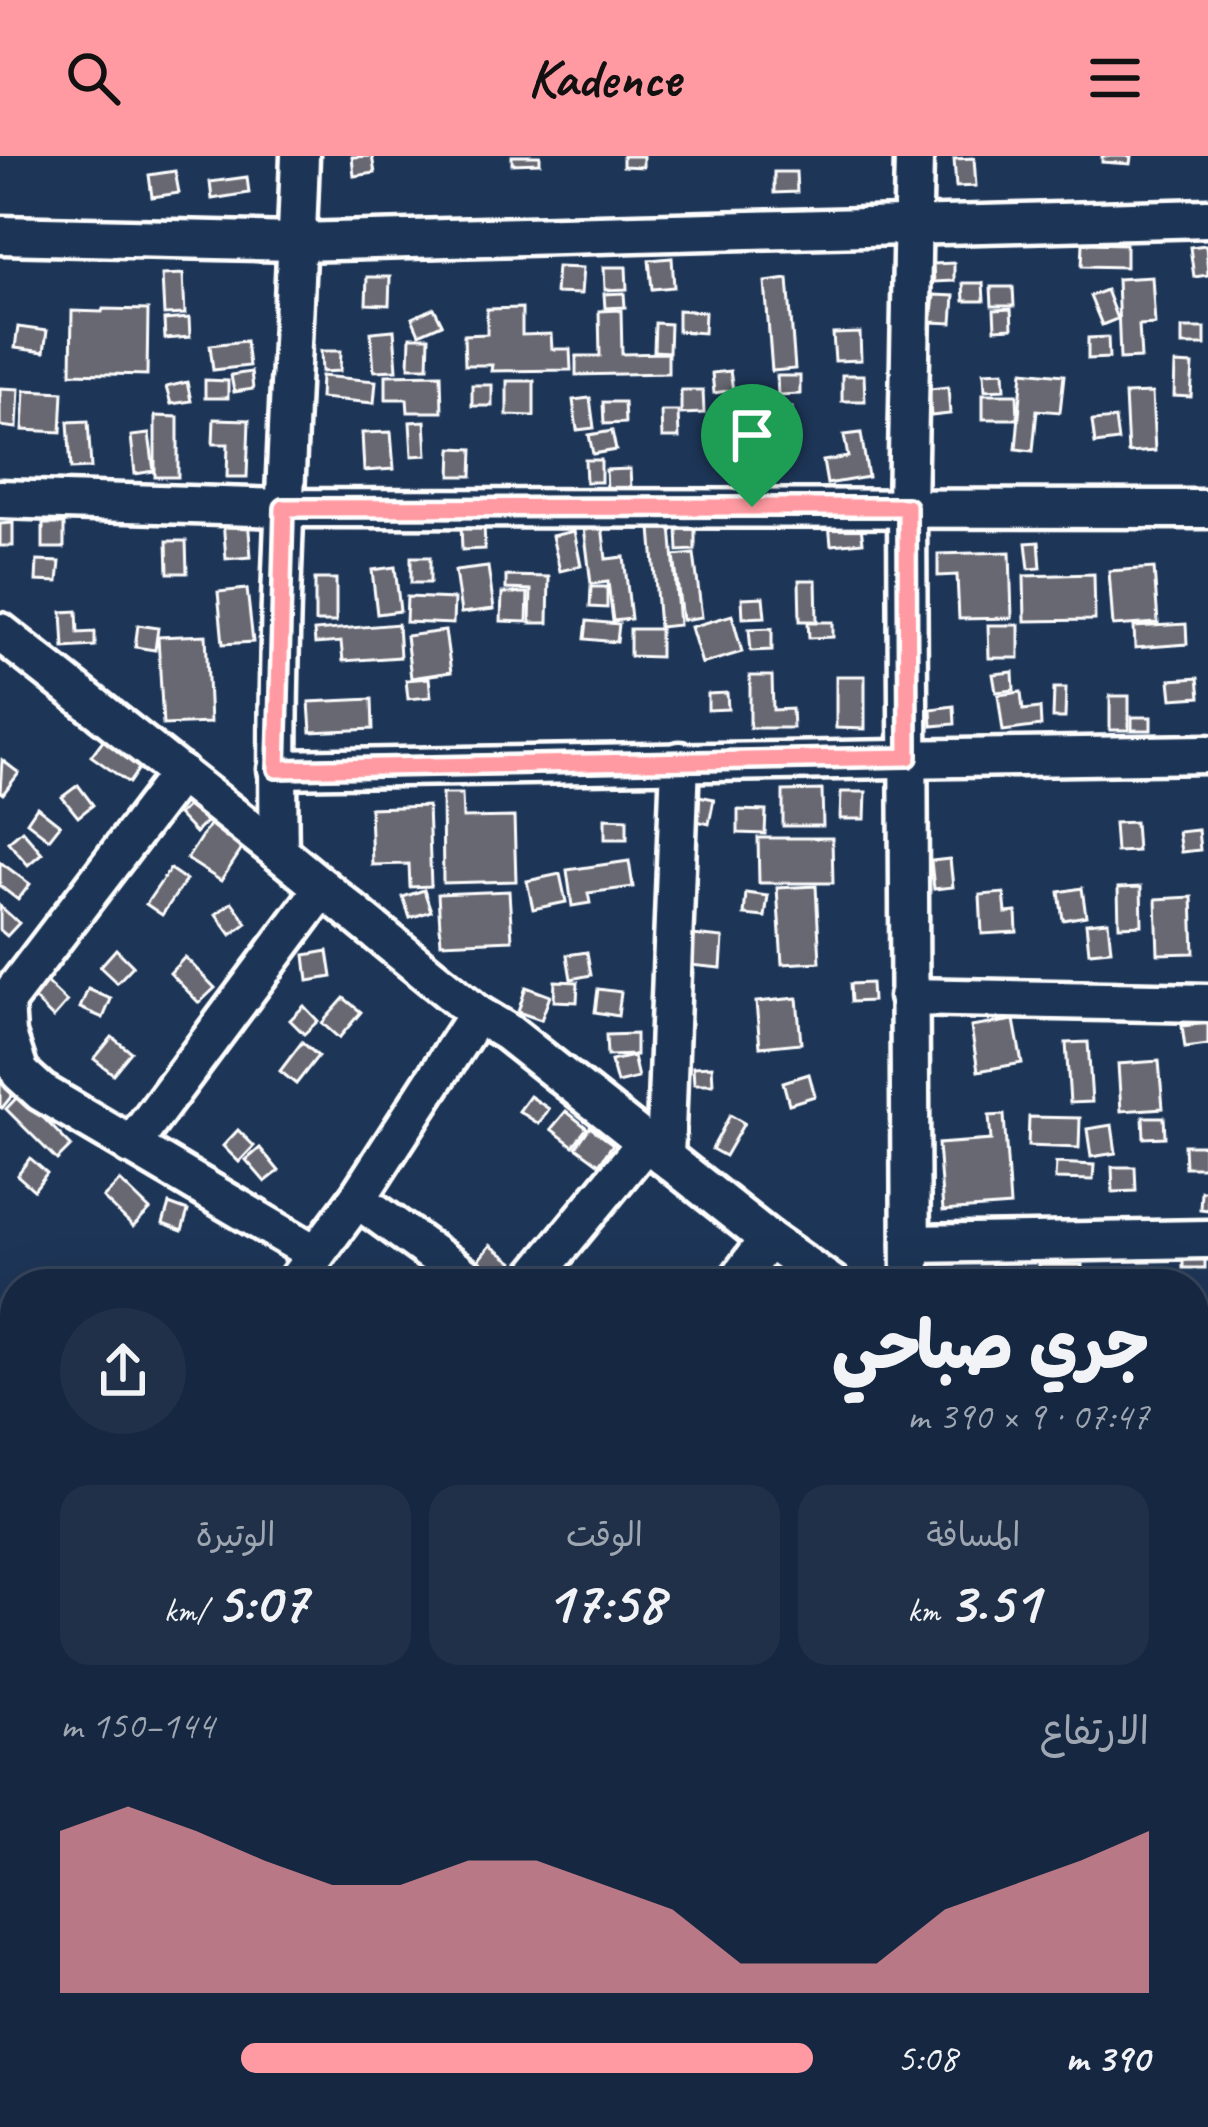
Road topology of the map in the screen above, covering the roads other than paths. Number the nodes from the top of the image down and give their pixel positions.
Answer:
1 (300, 156) edge
2 (914, 156) edge
3 (1208, 218) edge
4 (911, 226) junction
5 (0, 235) edge
6 (297, 242) junction
7 (0, 499) edge
8 (907, 507) junction
9 (284, 508) junction
10 (1208, 509) edge
11 (7, 650) edge
12 (1208, 754) edge
13 (908, 757) junction
14 (680, 761) junction
15 (277, 769) junction
16 (180, 773) junction
17 (279, 852) junction
18 (323, 888) junction
19 (908, 997) junction
20 (1208, 1003) edge
21 (2, 1004) edge
22 (477, 1013) junction
23 (131, 1146) junction
24 (655, 1149) junction
25 (357, 1199) junction
26 (769, 1239) junction
27 (1208, 1239) edge
28 (911, 1244) junction
29 (316, 1254) junction
30 (305, 1269) edge
31 (455, 1269) edge
32 (543, 1269) edge
33 (746, 1269) edge
34 (811, 1269) edge
35 (911, 1269) edge

1 - 6 street
2 - 4 street
3 - 4 street
4 - 6 street
4 - 8 street
5 - 6 street
6 - 9 street
7 - 9 street
8 - 9 street
8 - 10 street
8 - 13 street
9 - 15 street
11 - 16 street
12 - 13 street
13 - 14 street
13 - 19 street
14 - 15 street
14 - 24 street
15 - 17 street
16 - 17 street
16 - 21 street
17 - 18 street
18 - 22 street
18 - 23 street
19 - 20 street
19 - 28 street
21 - 23 street
22 - 24 street
22 - 25 street
23 - 29 street
24 - 26 street
24 - 32 street
25 - 29 street
25 - 31 street
26 - 33 street
26 - 34 street
27 - 28 street
28 - 35 street
29 - 30 street

